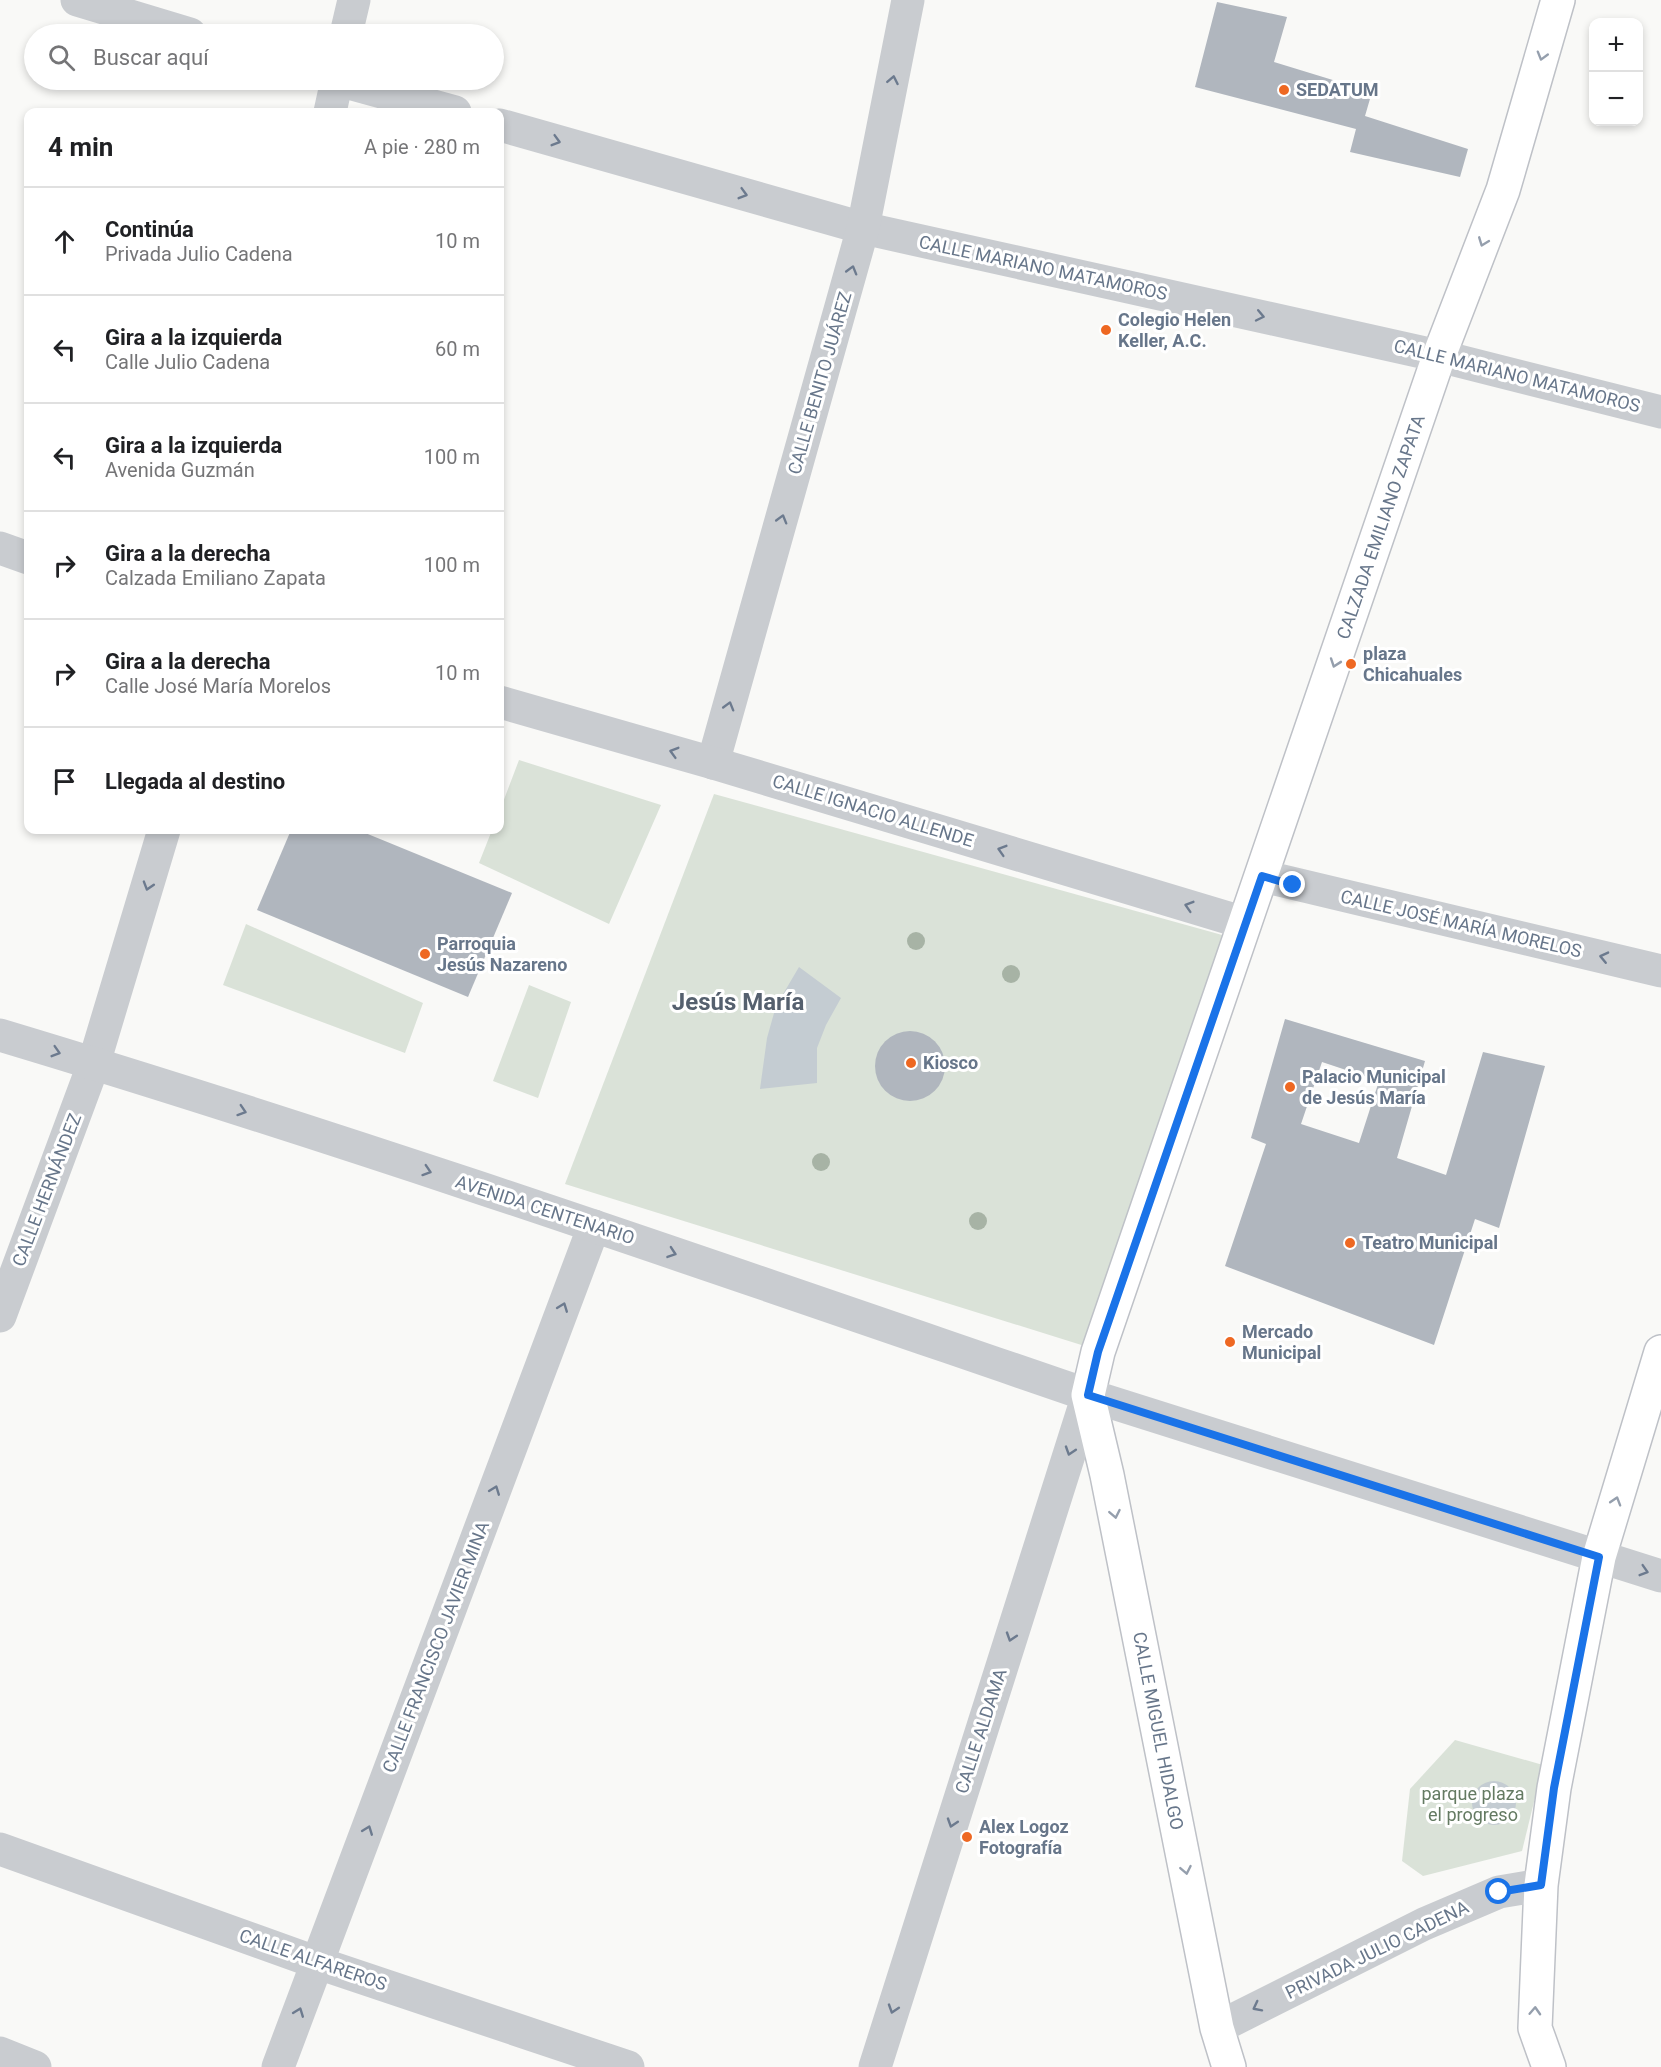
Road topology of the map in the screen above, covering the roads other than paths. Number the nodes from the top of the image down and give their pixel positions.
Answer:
1 (77, 0) edge
2 (354, 0) edge
3 (908, 0) edge
4 (1558, 0) edge
5 (157, 24) edge
6 (348, 24) edge
7 (336, 90) edge
8 (374, 90) edge
9 (331, 108) edge
10 (440, 108) edge
11 (504, 126) edge
12 (863, 228) junction
13 (1439, 356) junction
14 (1661, 412) edge
15 (0, 548) edge
16 (24, 557) edge
17 (504, 703) edge
18 (713, 763) junction
19 (163, 834) edge
20 (1262, 876) junction
21 (1245, 923) junction
22 (1661, 971) edge
23 (0, 1035) edge
24 (94, 1063) junction
25 (594, 1226) junction
26 (0, 1316) edge
27 (1661, 1352) edge
28 (1088, 1395) junction
29 (1599, 1557) junction
30 (1661, 1576) edge
31 (0, 1849) edge
32 (1541, 1885) junction
33 (318, 1963) junction
34 (1217, 2028) junction
35 (0, 2053) edge
36 (35, 2067) edge
37 (278, 2067) edge
38 (628, 2067) edge
39 (875, 2067) edge
40 (1229, 2067) edge
41 (1549, 2067) edge

1 - 5 street
2 - 6 street
12 -> 3 street, CALLE BENITO JUÁREZ
4 -> 13 main road, CALZADA EMILIANO ZAPATA
7 - 9 street
8 - 10 street
11 -> 12 street, CALLE MARIANO MATAMOROS
12 -> 13 street, CALLE MARIANO MATAMOROS
18 -> 12 street, CALLE BENITO JUÁREZ
13 - 14 street, CALLE MARIANO MATAMOROS
13 -> 20 main road, CALZADA EMILIANO ZAPATA
15 - 16 street
18 -> 17 street, CALLE IGNACIO ALLENDE
21 -> 18 street, CALLE IGNACIO ALLENDE
19 -> 24 street, CALLE HERNÁNDEZ
20 - 21 main road, CALZADA EMILIANO ZAPATA
22 -> 20 street, CALLE JOSÉ MARÍA MORELOS
21 - 28 main road, CALZADA EMILIANO ZAPATA
23 -> 24 street, AVENIDA CENTENARIO
24 -> 25 street, AVENIDA CENTENARIO
24 - 26 street, CALLE HERNÁNDEZ
25 -> 28 street, AVENIDA CENTENARIO
33 -> 25 street, CALLE FRANCISCO JAVIER MINA
29 -> 27 main road
28 - 29 street, AVENIDA CENTENARIO
28 -> 34 main road, CALLE MIGUEL HIDALGO
28 -> 39 street, CALLE ALDAMA
29 -> 30 street, AVENIDA CENTENARIO
29 - 32 main road
31 - 33 street, CALLE ALFAREROS
32 -> 34 street, PRIVADA JULIO CADENA
41 -> 32 main road
37 -> 33 street, CALLE FRANCISCO JAVIER MINA
33 - 38 street, CALLE ALFAREROS
34 - 40 main road, CALLE MIGUEL HIDALGO
35 - 36 street

